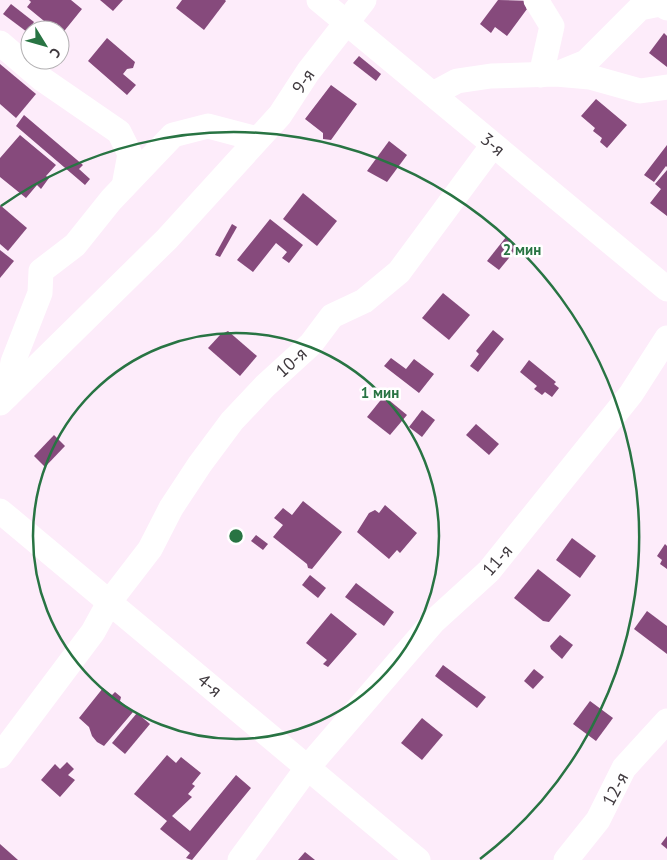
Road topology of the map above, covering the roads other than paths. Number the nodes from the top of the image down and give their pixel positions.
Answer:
1 (319, 0) edge
2 (364, 0) edge
3 (536, 0) edge
4 (667, 8) edge
5 (347, 22) junction
6 (0, 43) edge
7 (549, 74) junction
8 (667, 87) edge
9 (433, 94) junction
10 (257, 139) junction
11 (494, 145) junction
12 (124, 186) junction
13 (667, 289) edge
14 (667, 338) edge
15 (3, 399) edge
16 (0, 511) edge
17 (110, 601) junction
18 (667, 721) edge
19 (0, 756) edge
20 (308, 767) junction
21 (240, 860) edge
22 (418, 860) edge
23 (566, 860) edge

1 - 5 street, 3-я
2 - 5 street, 9-я
3 - 7 street
4 - 7 street
5 - 9 street, 3-я
5 - 10 street, 9-я
6 - 12 street
7 - 8 street
7 - 9 street
9 - 11 street, 3-я
10 - 12 street
10 - 15 street, 9-я
11 - 13 street, 3-я
11 - 17 street, 10-я
12 - 15 street
14 - 20 street, 11-я
16 - 17 street, 4-я
17 - 19 street, 10-я
17 - 20 street, 4-я
18 - 23 street, 12-я
20 - 21 street, 11-я
20 - 22 street, 4-я

